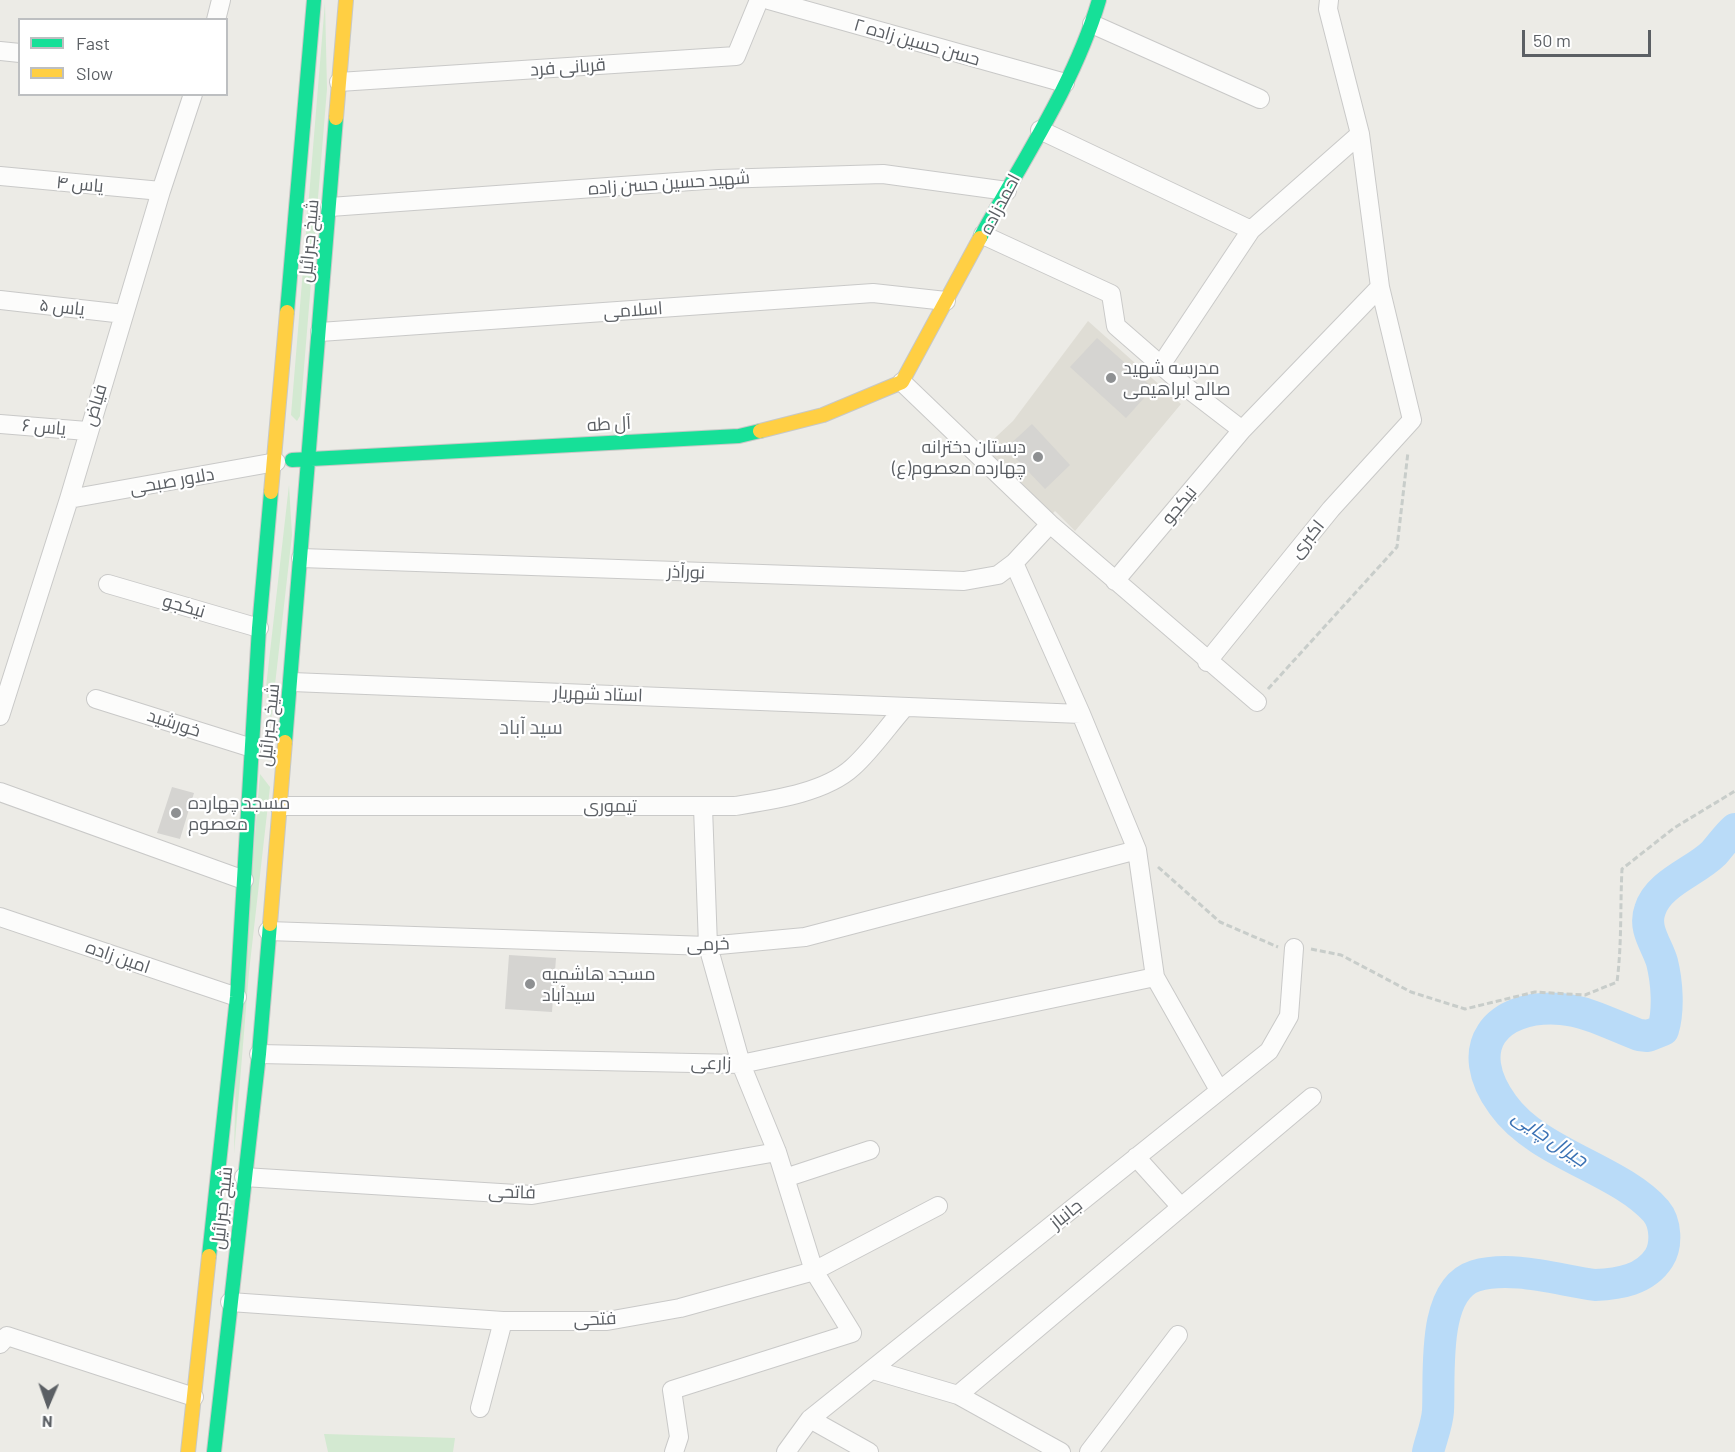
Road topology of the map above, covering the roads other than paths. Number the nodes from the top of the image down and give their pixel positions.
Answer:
1 (221, 0) edge
2 (314, 0) edge
3 (346, 0) edge
4 (759, 0) edge
5 (769, 0) edge
6 (1099, 0) edge
7 (1329, 0) edge
8 (216, 18) edge
9 (1092, 24) junction
10 (0, 51) edge
11 (18, 53) edge
12 (339, 82) junction
13 (1065, 83) junction
14 (192, 96) edge
15 (1260, 99) dead end
16 (1040, 130) junction
17 (1360, 134) junction
18 (0, 176) edge
19 (161, 191) junction
20 (1007, 191) junction
21 (330, 207) junction
22 (1251, 230) junction
23 (983, 235) junction
24 (1380, 287) junction
25 (0, 300) edge
26 (946, 301) junction
27 (124, 314) junction
28 (320, 332) junction
29 (1161, 365) junction
30 (902, 382) junction
31 (0, 424) edge
32 (1242, 430) junction
33 (87, 431) junction
34 (309, 458) junction
35 (276, 462) junction
36 (69, 499) junction
37 (1050, 524) junction
38 (301, 558) junction
39 (1014, 563) junction
40 (1115, 581) junction
41 (108, 584) dead end
42 (260, 628) junction
43 (1207, 662) junction
44 (291, 682) junction
45 (96, 699) dead end
46 (1257, 702) road end
47 (905, 707) junction
48 (1081, 714) junction
49 (0, 716) edge
50 (269, 748) junction
51 (0, 792) edge
52 (279, 806) junction
53 (703, 807) junction
54 (1137, 850) junction
55 (244, 880) junction
56 (0, 917) edge
57 (268, 931) junction
58 (708, 946) junction
59 (1294, 948) road end
60 (1155, 977) junction
61 (237, 997) junction
62 (259, 1054) junction
63 (741, 1064) junction
64 (1219, 1090) junction
65 (1312, 1097) dead end
66 (870, 1150) dead end
67 (777, 1152) junction
68 (1136, 1157) junction
69 (219, 1173) junction
70 (244, 1177) junction
71 (785, 1178) junction
72 (938, 1206) dead end
73 (1181, 1207) junction
74 (814, 1271) junction
75 (230, 1302) junction
76 (503, 1321) junction
77 (1178, 1335) dead end
78 (0, 1344) edge
79 (873, 1370) junction
80 (958, 1395) junction
81 (194, 1397) junction
82 (480, 1408) dead end
83 (810, 1419) junction
84 (188, 1452) edge
85 (214, 1452) edge
86 (674, 1452) edge
87 (786, 1452) edge
88 (868, 1452) edge
89 (1060, 1452) edge
90 (1089, 1452) edge

1 - 8 street
2 - 35 street, شیخ جبرائیل
3 - 12 street, شیخ جبرائیل
4 - 12 street, قربانی فرد
5 - 13 street, حسن حسین زاده ۲
6 - 9 street, احمدزاده
7 - 17 street
9 - 13 street, احمدزاده
9 - 15 street
10 - 11 street
12 - 21 street, شیخ جبرائیل
13 - 16 street, احمدزاده
14 - 19 street, فیاض
16 - 20 street, احمدزاده
16 - 22 street
17 - 22 street
17 - 24 street
18 - 19 street, یاس ۴
19 - 27 street, فیاض
20 - 21 street, شهید حسین حسن زاده
20 - 23 street, احمدزاده
21 - 28 street, شیخ جبرائیل
22 - 29 street
23 - 26 street, احمدزاده
23 - 29 street
24 - 32 street, نیکجو
24 - 43 street, اکبری
25 - 27 street, یاس ۵
26 - 28 street, اسلامی
26 - 30 street, احمدزاده
27 - 33 street, فیاض
28 - 34 street, شیخ جبرائیل
29 - 32 street
30 - 34 street, آل طه
30 - 37 street
31 - 33 street, یاس ۶
32 - 40 street, نیکجو
33 - 36 street, فیاض
34 - 35 street, آل طه
34 - 38 street, شیخ جبرائیل
35 - 36 street, دلاور صبحی
35 - 42 street, شیخ جبرائیل
36 - 49 street, فیاض
37 - 39 street, نورآذر
37 - 40 street
38 - 39 street, نورآذر
38 - 44 street, شیخ جبرائیل
39 - 48 street
40 - 43 street
41 - 42 street, نیکجو
42 - 50 street, شیخ جبرائیل
43 - 46 street
44 - 47 street, استاد شهریار
44 - 50 street, شیخ جبرائیل
45 - 50 street, خورشید
47 - 48 street, استاد شهریار
47 - 53 street, تیموری
48 - 54 street
50 - 52 street, شیخ جبرائیل
50 - 55 street, شیخ جبرائیل
51 - 55 street
52 - 53 street, تیموری
52 - 57 street, شیخ جبرائیل
53 - 58 street
54 - 58 street, خرمی
54 - 60 street
55 - 61 street, شیخ جبرائیل
56 - 61 street, امین زاده
57 - 58 street, خرمی
57 - 62 street, شیخ جبرائیل
58 - 63 street
59 - 64 street, جانباز
60 - 63 street, زارعی
60 - 64 street
61 - 69 street, شیخ جبرائیل
62 - 63 street, زارعی
62 - 70 street, شیخ جبرائیل
63 - 67 street
64 - 68 street, جانباز
65 - 73 street
66 - 71 street
67 - 70 street, فاتحی
67 - 71 street
68 - 73 street
68 - 79 street, جانباز
69 - 70 street
69 - 81 street, شیخ جبرائیل
70 - 75 street, شیخ جبرائیل
71 - 74 street
72 - 74 street, فتحی
73 - 80 street
74 - 76 street, فتحی
74 - 86 street
75 - 76 street, فتحی
75 - 85 street, شیخ جبرائیل
76 - 82 street
77 - 90 street
78 - 81 street
79 - 80 street
79 - 83 street, جانباز
80 - 89 street
81 - 84 street, شیخ جبرائیل
83 - 87 street, جانباز
83 - 88 street

